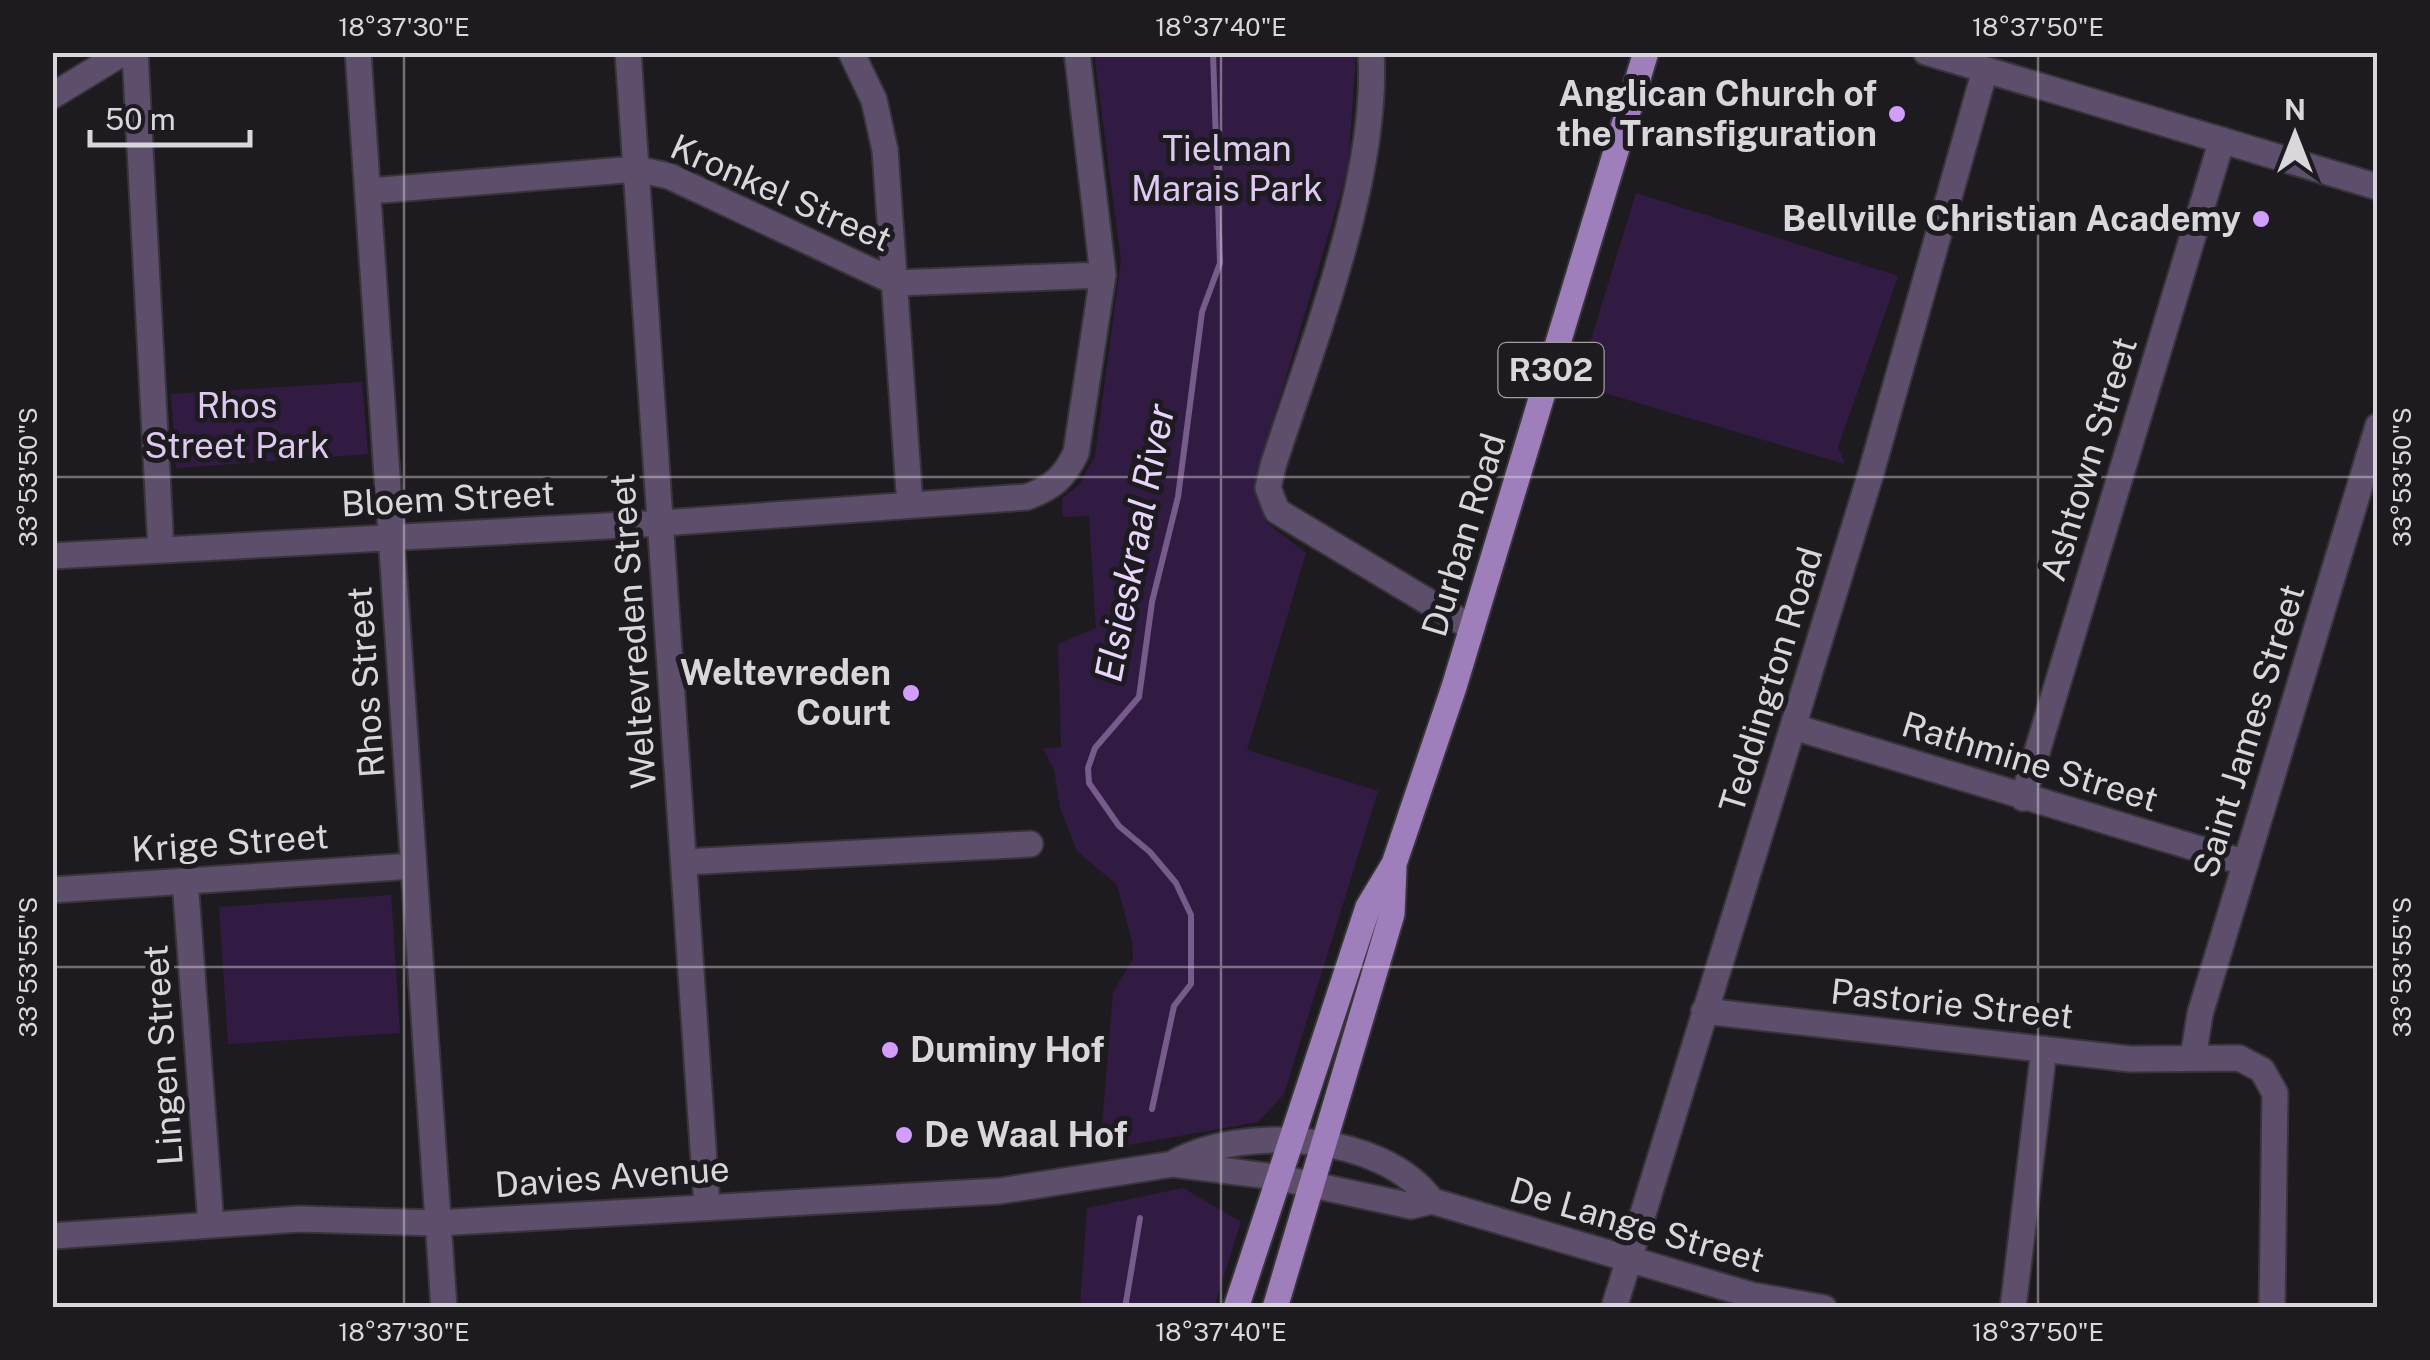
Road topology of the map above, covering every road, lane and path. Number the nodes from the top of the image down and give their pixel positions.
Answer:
1 (124, 52) edge
2 (135, 52) edge
3 (358, 52) edge
4 (628, 52) edge
5 (851, 52) edge
6 (1077, 52) edge
7 (1371, 52) edge
8 (1646, 52) edge
9 (1926, 52) edge
10 (1985, 70) junction
11 (52, 96) edge
12 (2222, 140) junction
13 (636, 170) junction
14 (2378, 187) edge
15 (370, 191) junction
16 (1103, 275) junction
17 (896, 283) junction
18 (2378, 426) edge
19 (910, 504) junction
20 (662, 523) junction
21 (393, 537) junction
22 (161, 550) junction
23 (52, 556) edge
24 (1472, 628) junction
25 (1794, 727) junction
26 (2023, 798) junction
27 (1030, 844) dead end
28 (684, 862) junction
29 (2246, 862) junction
30 (1394, 864) junction
31 (413, 866) junction
32 (185, 880) junction
33 (52, 890) edge
34 (1704, 1012) junction
35 (2044, 1049) junction
36 (2193, 1058) junction
37 (1289, 1138) junction
38 (1326, 1144) junction
39 (1174, 1164) junction
40 (1276, 1176) junction
41 (1314, 1184) junction
42 (1432, 1201) junction
43 (706, 1206) junction
44 (437, 1223) junction
45 (211, 1225) junction
46 (52, 1236) edge
47 (1626, 1260) junction
48 (444, 1308) edge
49 (1236, 1308) edge
50 (1275, 1308) edge
51 (1614, 1308) edge
52 (1824, 1308) edge
53 (2013, 1308) edge
54 (2272, 1308) edge

1 - 11 street
2 - 22 street
3 - 15 street, Rhos Street
4 - 13 street, Weltevreden Street
5 - 17 street
6 - 16 street
7 - 24 street
8 - 24 main road, Durban Road / R302
9 - 10 street
10 - 12 street
10 - 25 street, Teddington Road
12 - 14 street
12 - 26 street, Ashtown Street
13 - 15 street, Kronkel Street
13 - 17 street, Kronkel Street
13 - 20 street, Weltevreden Street
15 - 21 street, Rhos Street
16 - 17 street, Kronkel Street
16 - 19 street, Bloem Street
17 - 19 street
18 - 29 street, Saint James Street
19 - 20 street, Bloem Street
20 - 21 street, Bloem Street
20 - 28 street, Weltevreden Street
21 - 22 street, Bloem Street
21 - 31 street, Rhos Street
22 - 23 street, Bloem Street
24 - 30 main road, Durban Road / R302
25 - 26 street, Rathmine Street
25 - 34 street, Teddington Road
26 - 29 street, Rathmine Street
27 - 28 street
28 - 43 street, Weltevreden Street
29 - 36 street, Saint James Street
30 - 37 main road, Durban Road / R302
30 - 38 main road, Durban Road / R302
31 - 32 street, Krige Street
31 - 44 street, Rhos Street
32 - 33 street, Krige Street
32 - 45 street, Lingen Street
34 - 35 street, Pastorie Street
34 - 47 street, Teddington Road
35 - 36 street, Pastorie Street
35 - 53 street
36 - 54 street, Pastorie Street
37 - 38 street, Davies Avenue
37 - 39 street, Davies Avenue
37 - 40 main road, Durban Road / R302
38 - 41 main road, Durban Road / R302
38 - 42 street, De Lange Street
39 - 40 street, Davies Avenue
39 - 43 street, Davies Avenue
40 - 41 street, Davies Avenue
40 - 49 main road, Durban Road / R302
41 - 42 street, De Lange Street
41 - 50 main road, Durban Road / R302
42 - 47 street, De Lange Street
43 - 44 street, Davies Avenue
44 - 45 street, Davies Avenue
44 - 48 street, Rhos Street
45 - 46 street, Davies Avenue
47 - 51 street, Teddington Road
47 - 52 street, De Lange Street

